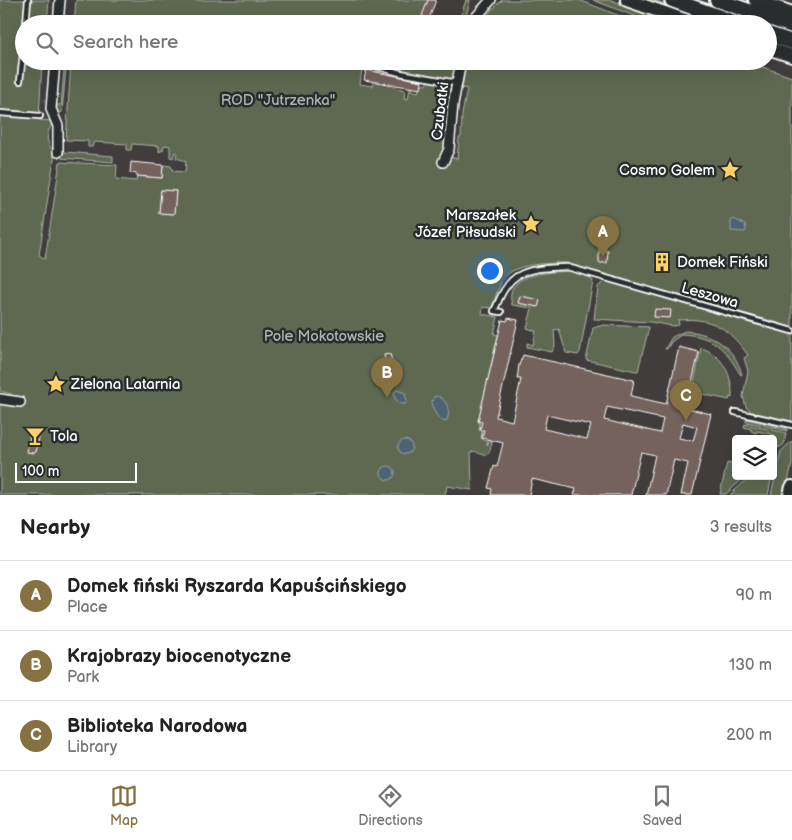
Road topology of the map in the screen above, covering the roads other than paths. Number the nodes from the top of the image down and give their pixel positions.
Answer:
1 (28, 0) edge
2 (60, 0) edge
3 (491, 0) edge
4 (627, 0) edge
5 (672, 0) edge
6 (717, 0) edge
7 (755, 0) edge
8 (792, 13) edge
9 (27, 15) edge
10 (59, 15) edge
11 (478, 15) edge
12 (670, 15) edge
13 (714, 15) edge
14 (760, 15) edge
15 (777, 21) edge
16 (792, 26) edge
17 (777, 37) edge
18 (792, 42) edge
19 (777, 51) edge
20 (792, 56) edge
21 (21, 70) edge
22 (54, 70) edge
23 (390, 70) edge
24 (459, 70) edge
25 (20, 81) dead end
26 (457, 83) junction
27 (0, 113) edge
28 (40, 116) dead end
29 (58, 152) dead end
30 (443, 162) dead end
31 (501, 312) dead end
32 (792, 330) edge
33 (0, 399) edge
34 (20, 402) dead end
35 (735, 412) dead end
36 (792, 426) edge
37 (792, 487) edge
38 (790, 495) edge

1 - 9 lane
2 - 10 street
3 - 11 street
4 - 12 main road
5 - 13 main road
6 - 14 main road
7 - 8 main road
15 - 16 main road
17 - 18 main road
19 - 20 main road
21 - 25 lane
22 - 29 street
23 - 26 lane
24 - 26 street, Czubatki
26 - 30 street, Czubatki
27 - 28 lane
31 - 32 lane, Leszowa
33 - 34 street
35 - 36 lane
37 - 38 main road

